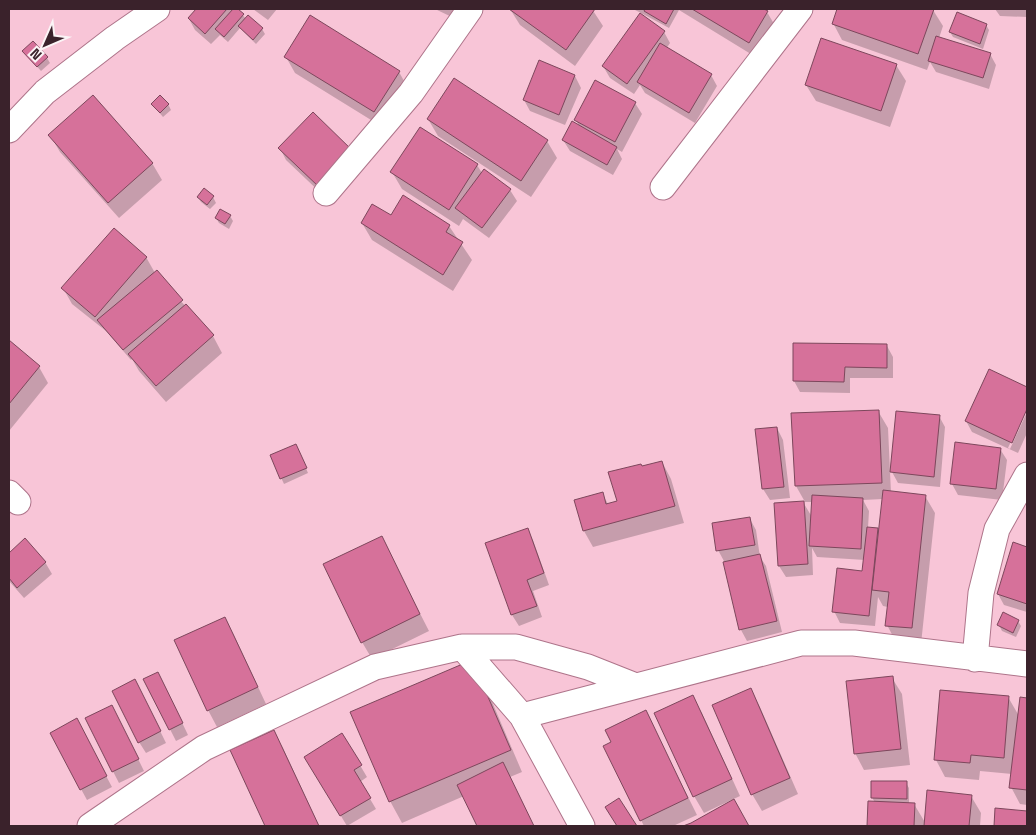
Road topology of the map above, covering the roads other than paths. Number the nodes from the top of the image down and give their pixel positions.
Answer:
1 (157, 9) edge
2 (470, 9) edge
3 (800, 9) edge
4 (9, 130) edge
5 (663, 186) dead end
6 (326, 193) dead end
7 (1027, 475) edge
8 (462, 647) junction
9 (975, 659) junction
10 (1027, 664) edge
11 (636, 686) junction
12 (522, 716) junction
13 (90, 826) edge
14 (582, 826) edge

1 - 4 street
2 - 6 street
3 - 5 street
7 - 9 street
8 - 11 street
8 - 12 street
8 - 13 street
9 - 10 street
9 - 11 street
11 - 12 street
12 - 14 street

